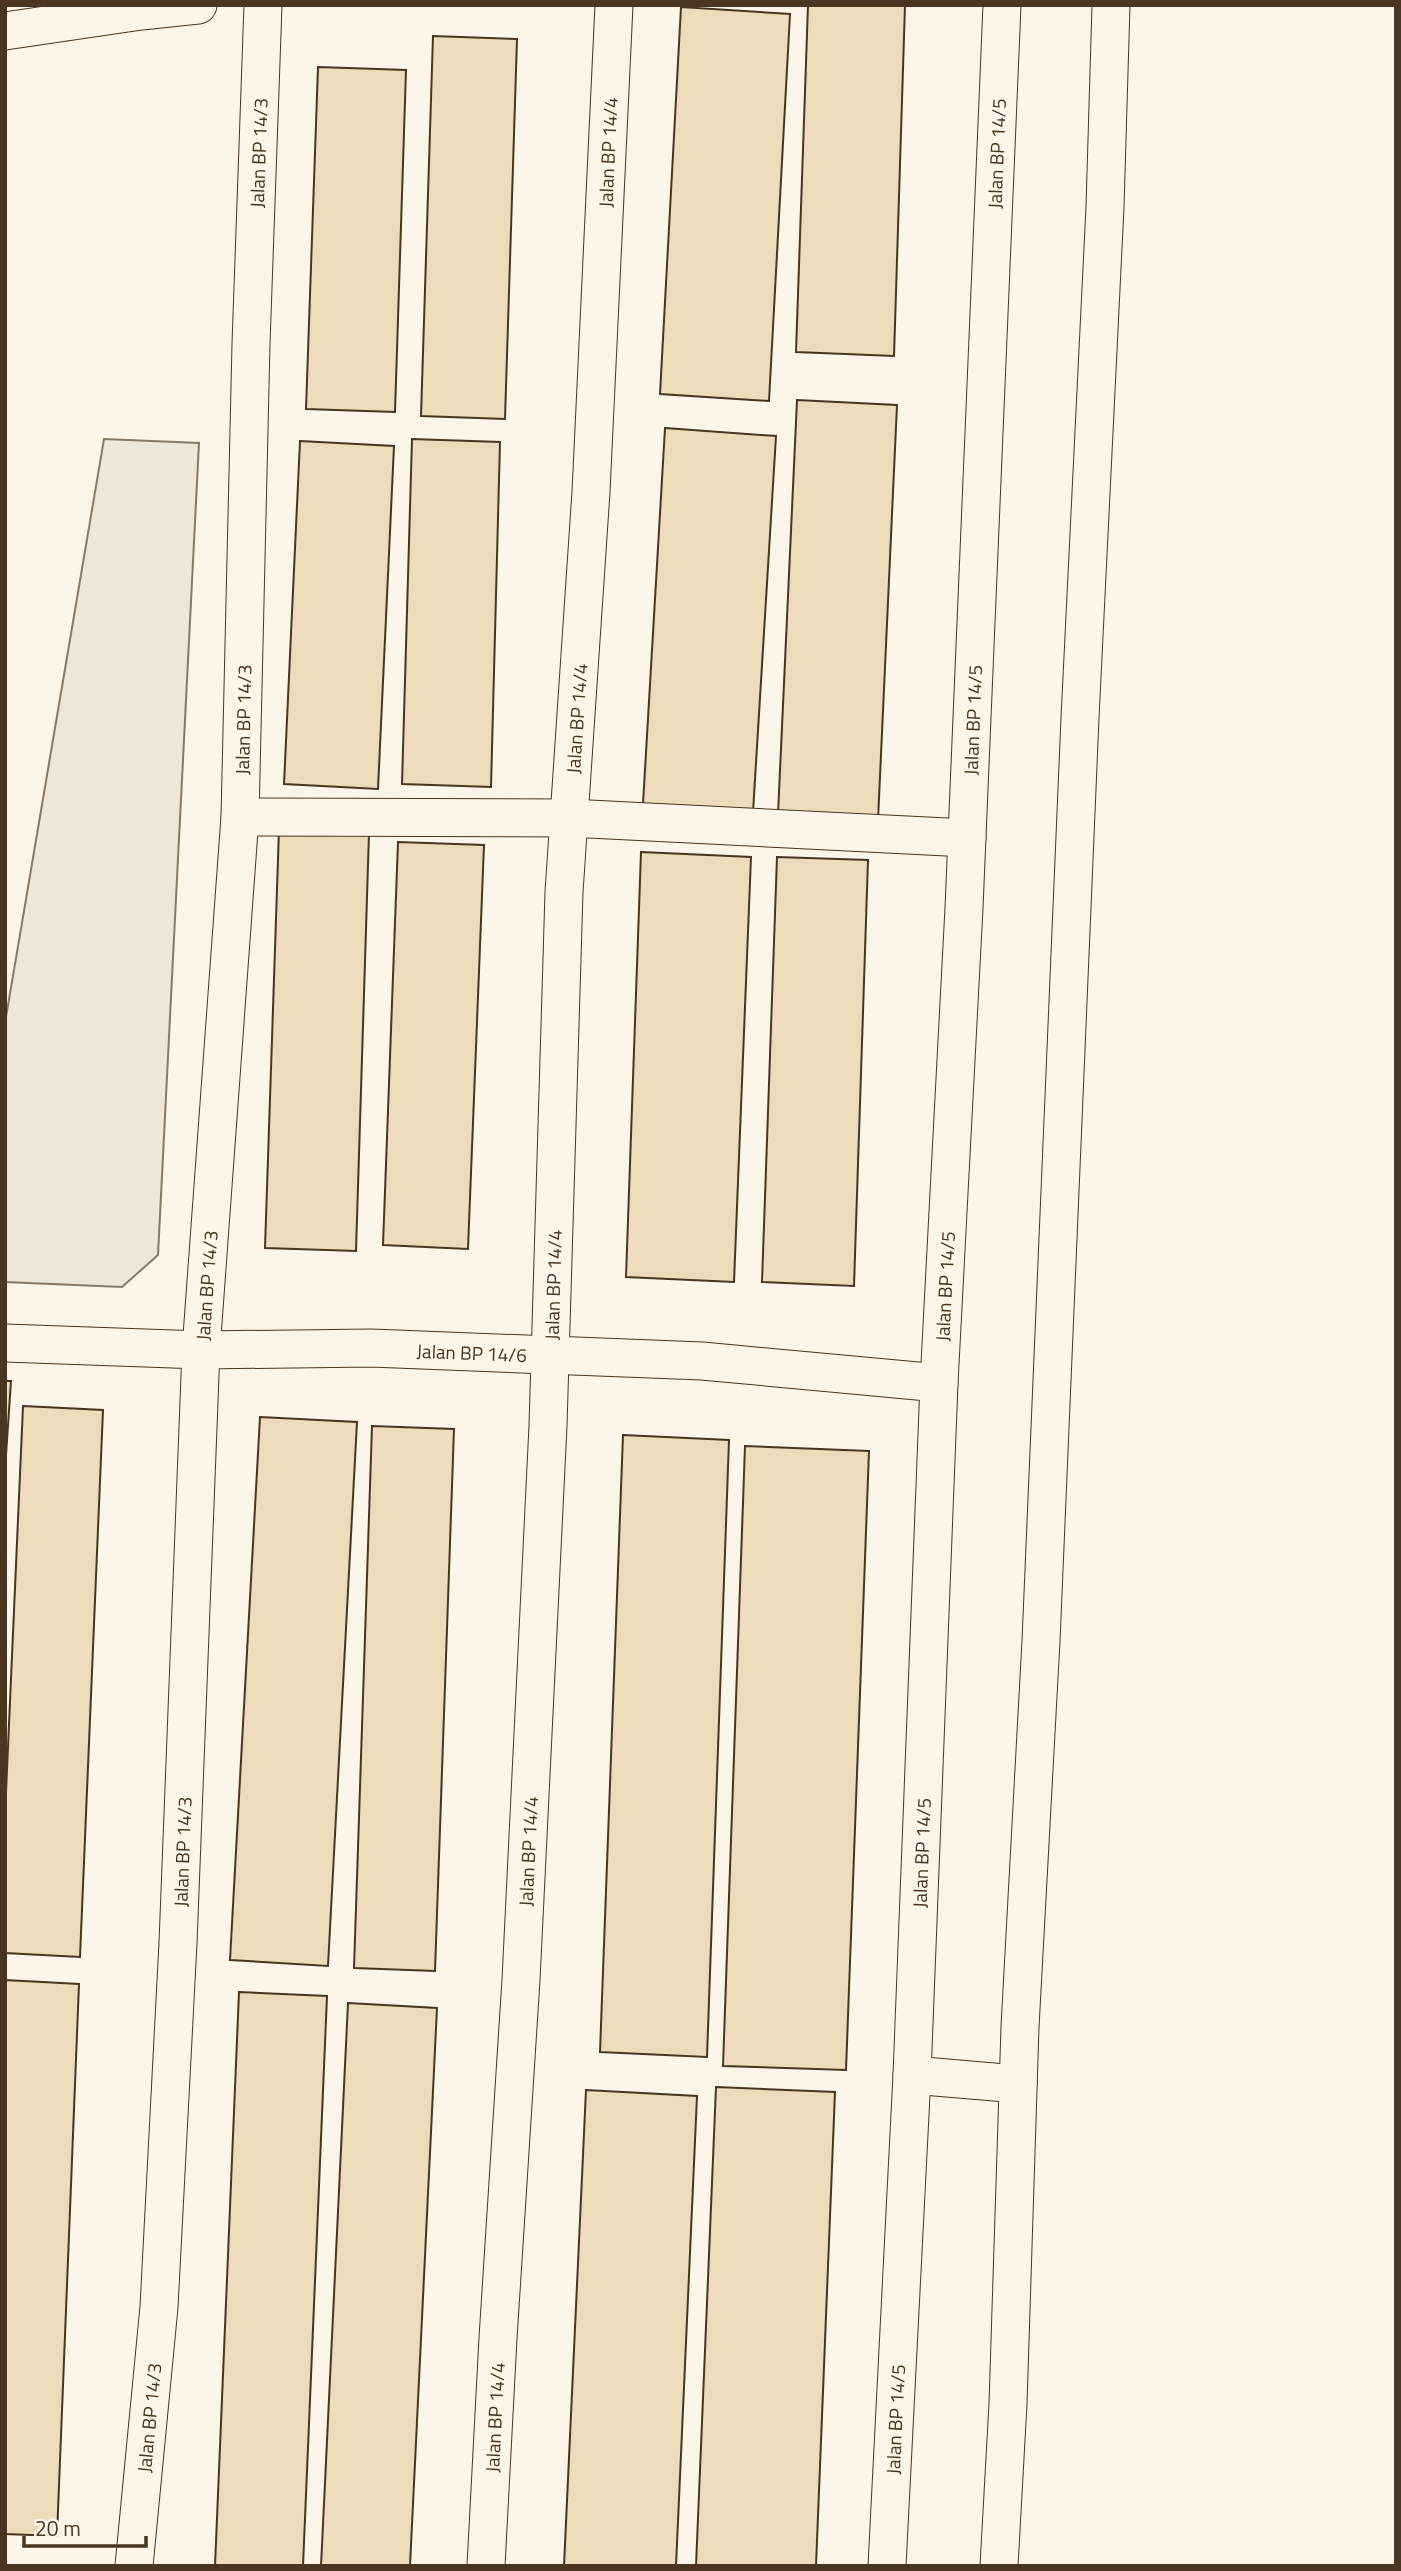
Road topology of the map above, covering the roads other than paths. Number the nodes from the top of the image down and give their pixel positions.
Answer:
1 (198, 5) edge
2 (263, 5) edge
3 (614, 5) edge
4 (1002, 5) edge
5 (1111, 5) edge
6 (5, 32) edge
7 (240, 817) junction
8 (569, 818) junction
9 (967, 838) junction
10 (5, 1343) edge
11 (201, 1350) junction
12 (551, 1357) junction
13 (939, 1383) junction
14 (912, 2075) junction
15 (1018, 2084) junction
16 (134, 2566) edge
17 (486, 2566) edge
18 (887, 2566) edge
19 (999, 2566) edge

1 - 6 street
2 - 7 street, Jalan BP 14/3
3 - 8 street, Jalan BP 14/4
4 - 9 street, Jalan BP 14/5
5 - 15 street
7 - 8 street
7 - 11 street, Jalan BP 14/3
8 - 9 street
8 - 12 street, Jalan BP 14/4
9 - 13 street, Jalan BP 14/5
10 - 11 street, Jalan BP 14/6
11 - 12 street, Jalan BP 14/6
11 - 16 street, Jalan BP 14/3
12 - 13 street, Jalan BP 14/6
12 - 17 street, Jalan BP 14/4
13 - 14 street, Jalan BP 14/5
14 - 15 street
14 - 18 street, Jalan BP 14/5
15 - 19 street

